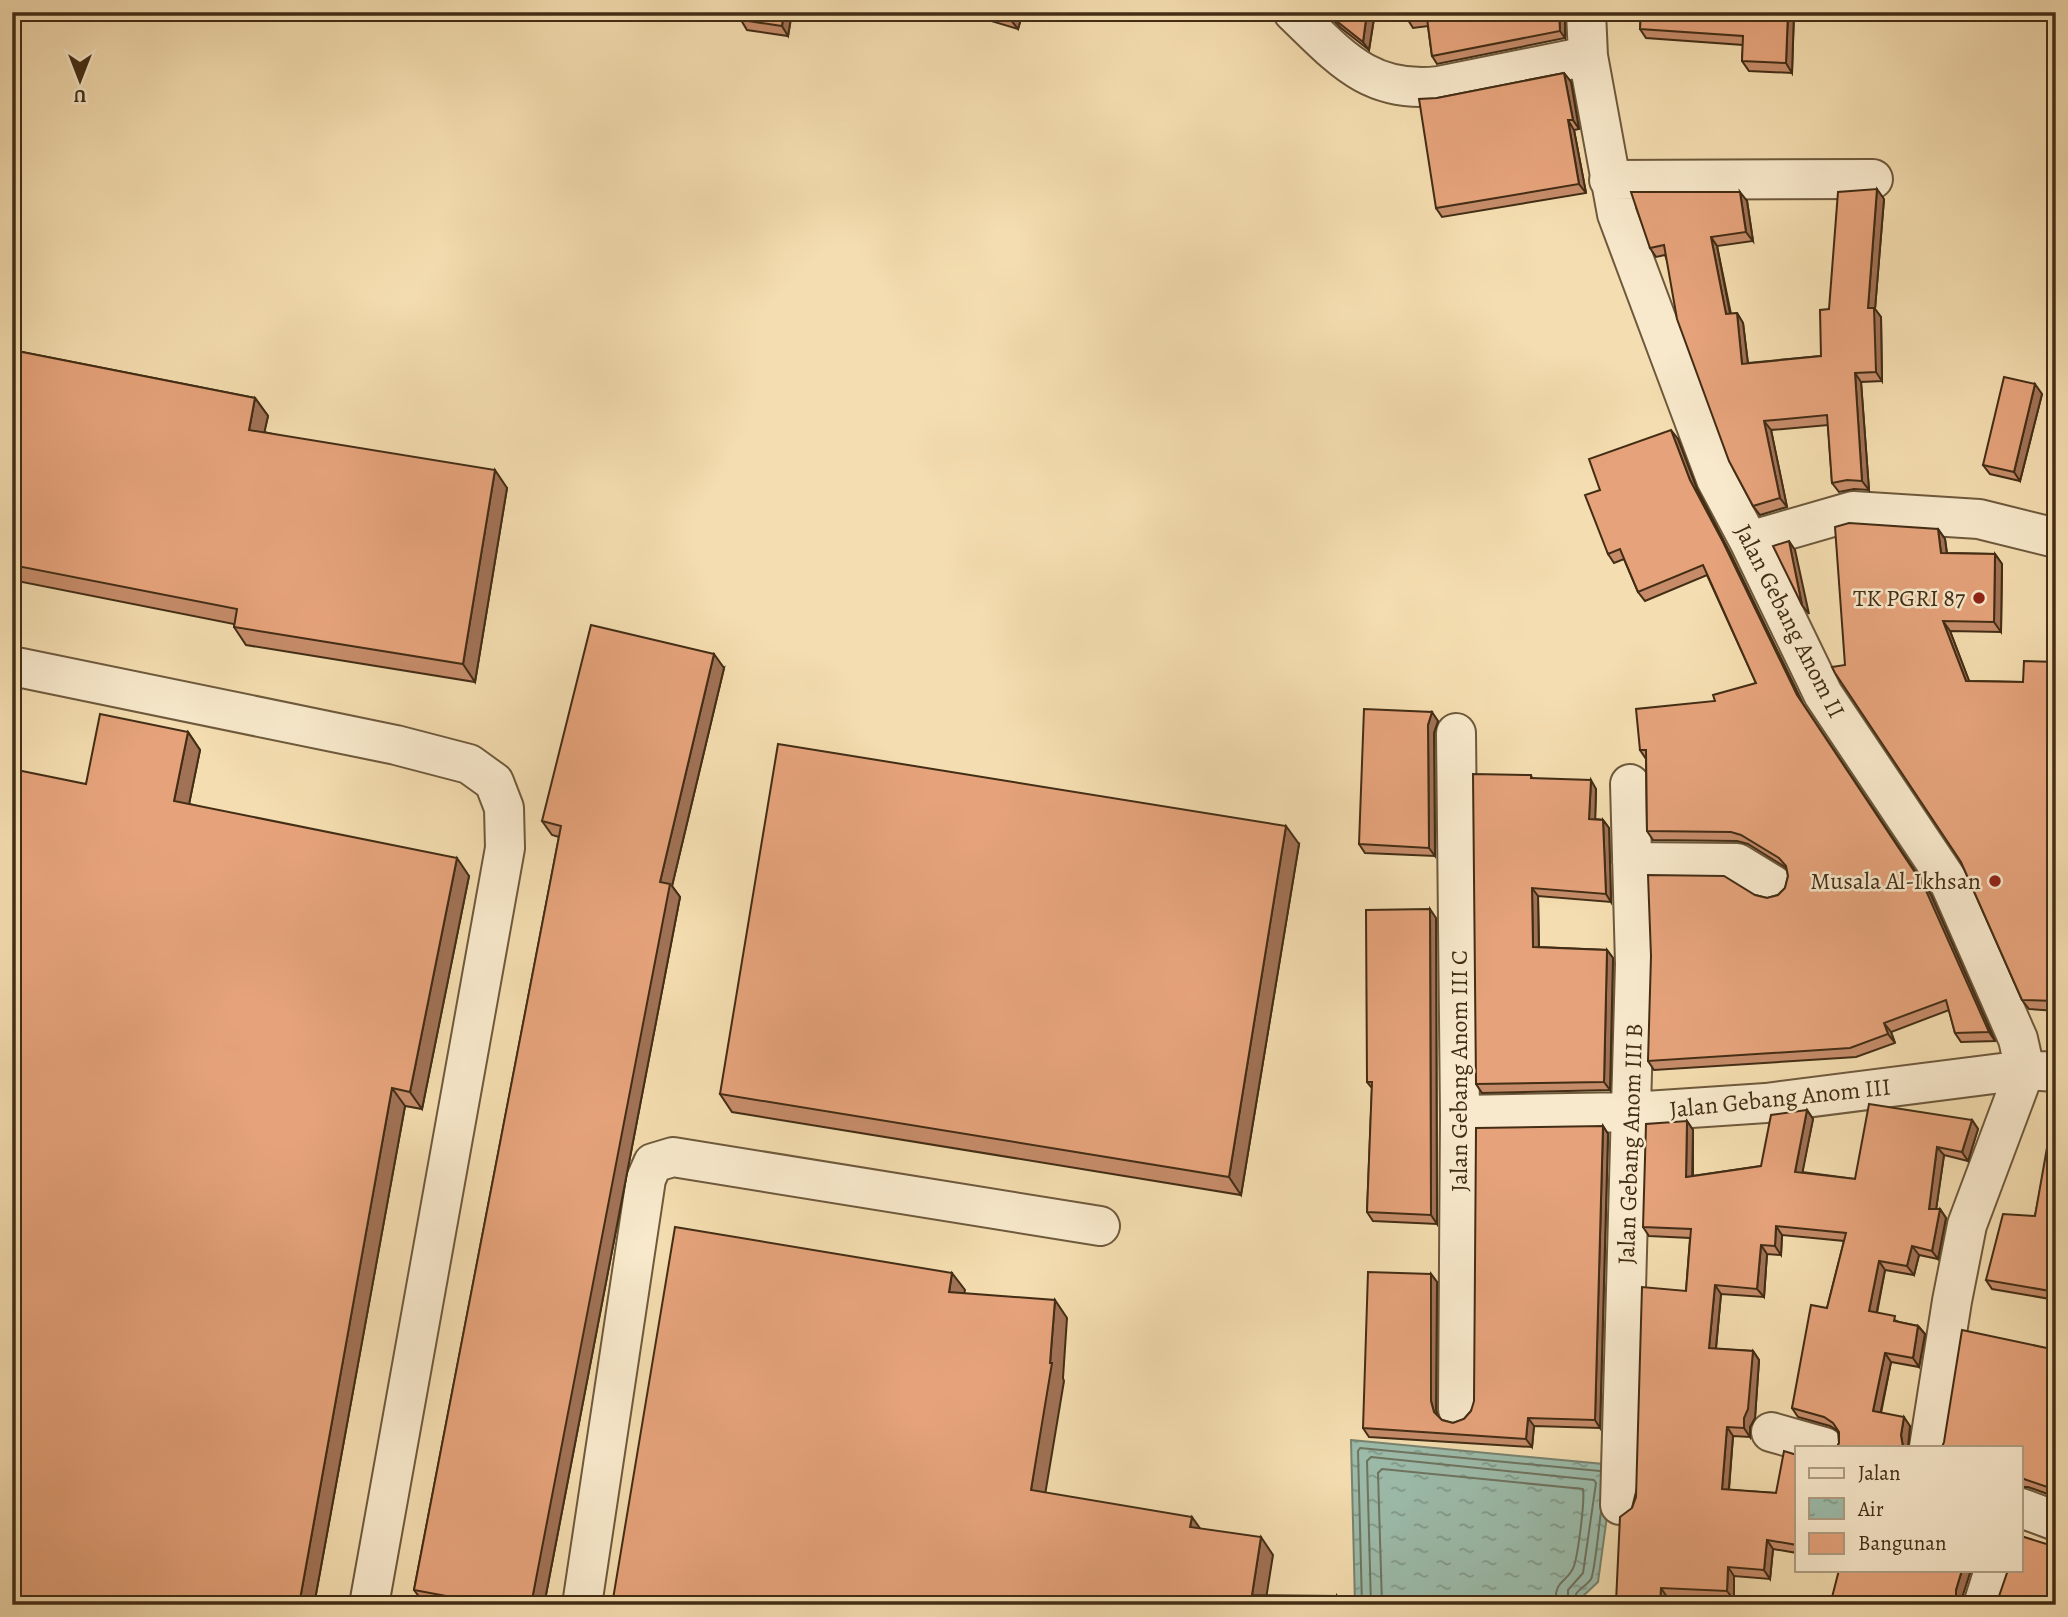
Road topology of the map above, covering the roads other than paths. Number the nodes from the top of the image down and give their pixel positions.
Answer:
1 (1293, 12) edge
2 (1586, 12) edge
3 (1588, 56) junction
4 (1873, 179) dead end
5 (1609, 180) junction
6 (2056, 538) edge
7 (1749, 541) junction
8 (12, 666) edge
9 (1456, 733) dead end
10 (1630, 784) dead end
11 (1632, 862) junction
12 (1773, 885) dead end
13 (2040, 1071) edge
14 (1631, 1112) junction
15 (1461, 1115) junction
16 (1100, 1226) dead end
17 (1458, 1409) dead end
18 (1771, 1432) dead end
19 (1820, 1446) edge
20 (1929, 1446) edge
21 (1620, 1504) dead end
22 (2022, 1508) edge
23 (2056, 1521) edge
24 (1993, 1572) edge
25 (369, 1605) edge
26 (582, 1605) edge
27 (1983, 1605) edge

1 - 3 street
2 - 3 street, Jalan Gebang Anom II
3 - 5 street, Jalan Gebang Anom II
4 - 5 street
5 - 7 street, Jalan Gebang Anom II
6 - 7 street
7 - 13 street, Jalan Gebang Anom II
8 - 25 street
9 - 15 street, Jalan Gebang Anom III C
10 - 11 street, Jalan Gebang Anom III B
11 - 12 street
11 - 14 street, Jalan Gebang Anom III B
13 - 14 street, Jalan Gebang Anom III
13 - 20 street
14 - 15 street, Jalan Gebang Anom III
14 - 21 street, Jalan Gebang Anom III B
15 - 17 street, Jalan Gebang Anom III C
16 - 26 street
18 - 19 street
22 - 23 street
24 - 27 street

